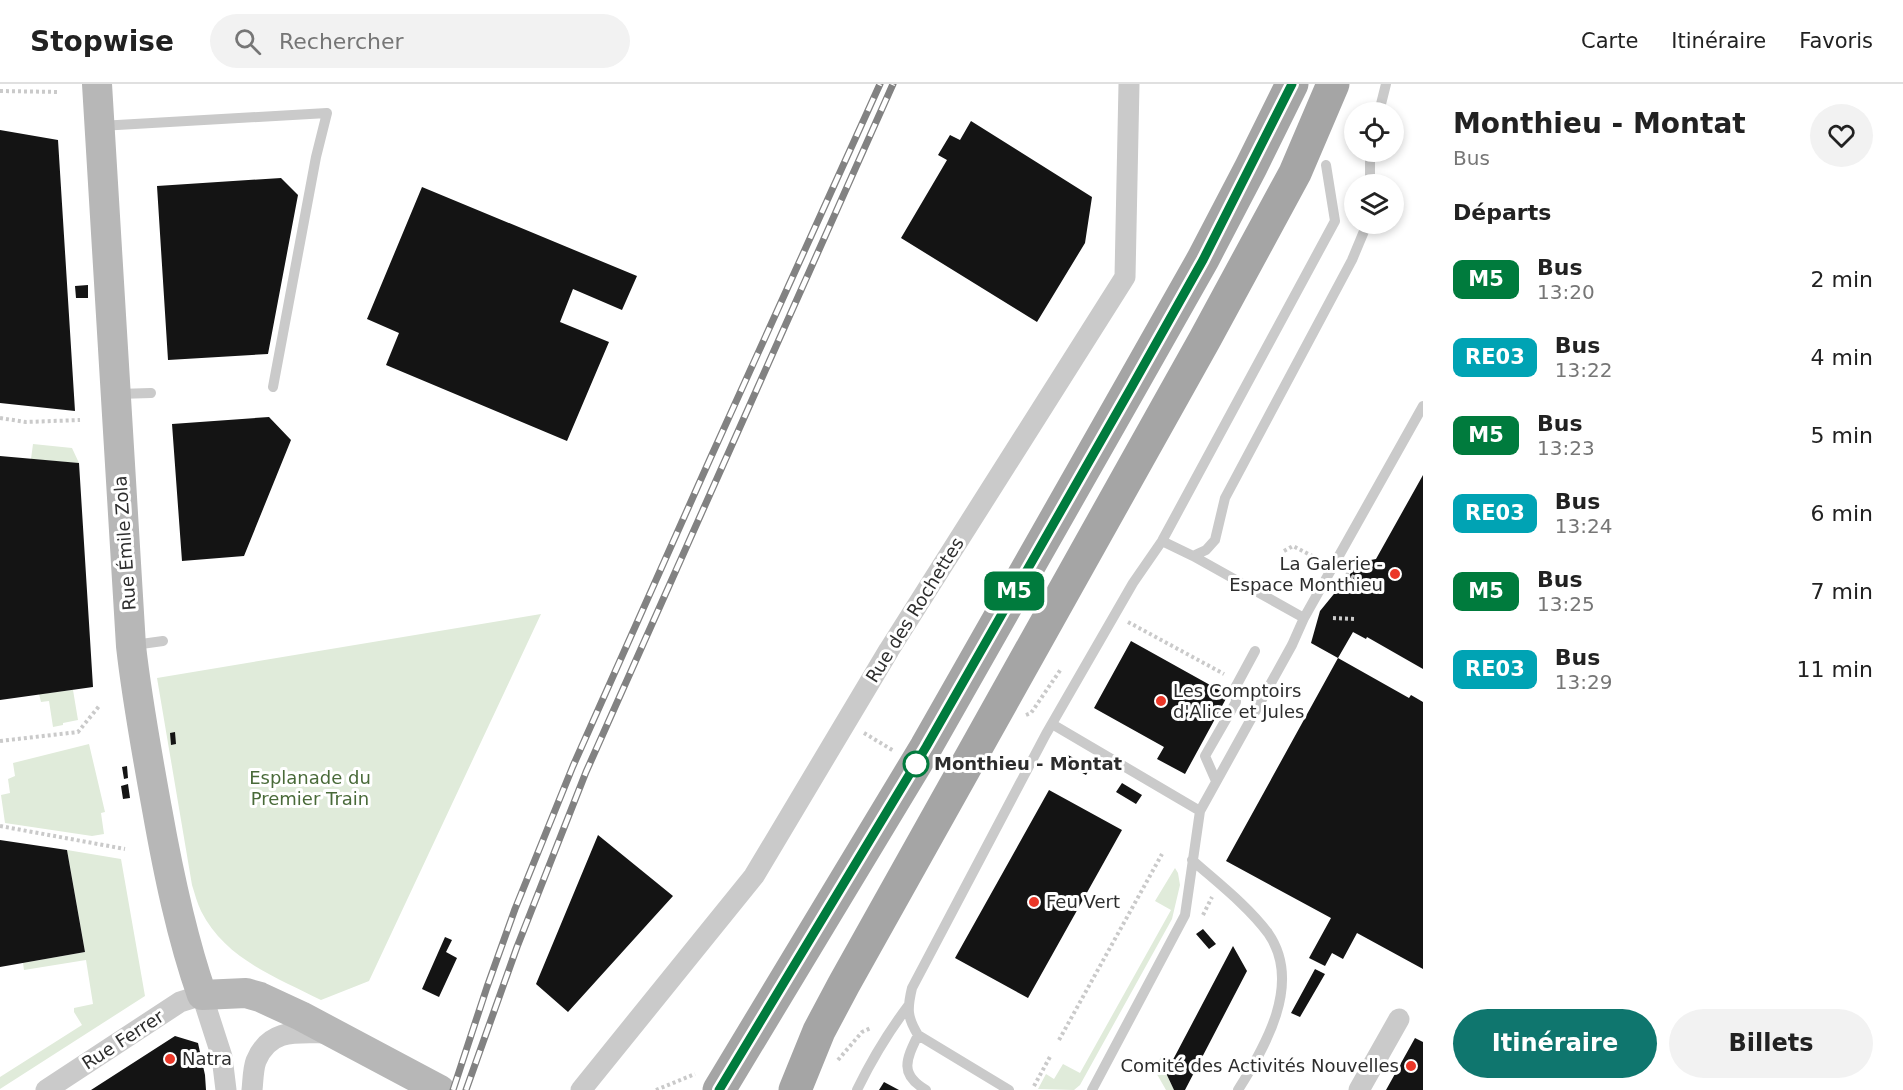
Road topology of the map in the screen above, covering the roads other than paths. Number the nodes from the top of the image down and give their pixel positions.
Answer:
1 (97, 84) edge
2 (1129, 84) edge
3 (1292, 84) edge
4 (1333, 84) edge
5 (1386, 84) edge
6 (1382, 102) edge
7 (100, 126) junction
8 (1326, 165) dead end
9 (1363, 234) edge
10 (273, 387) dead end
11 (151, 393) dead end
12 (116, 394) junction
13 (1423, 406) edge
14 (1162, 541) junction
15 (1193, 556) junction
16 (1304, 618) junction
17 (163, 641) dead end
18 (131, 645) junction
19 (1255, 651) dead end
20 (1052, 724) junction
21 (1216, 781) junction
22 (1200, 811) junction
23 (1192, 860) junction
24 (202, 996) junction
25 (908, 1006) junction
26 (1398, 1019) dead end
27 (296, 1025) junction
28 (918, 1035) junction
29 (46, 1090) edge
30 (226, 1090) edge
31 (252, 1090) edge
32 (440, 1090) edge
33 (580, 1090) edge
34 (719, 1090) edge
35 (795, 1090) edge
36 (857, 1090) edge
37 (926, 1090) edge
38 (1009, 1090) edge
39 (1092, 1090) edge
40 (1238, 1090) edge
41 (1359, 1090) edge

1 - 7 main road, Rue Émile Zola
2 - 33 street, Rue des Rochettes
3 - 34 main road
4 - 35 main road
5 - 6 lane
7 - 10 lane
7 - 12 main road, Rue Émile Zola
8 - 14 lane
9 - 15 lane
11 - 12 lane
12 - 18 main road, Rue Émile Zola
13 - 16 lane
14 - 15 lane
14 - 20 lane
15 - 16 lane
16 - 21 lane
17 - 18 lane
18 - 24 main road, Rue Émile Zola
19 - 21 lane
20 - 22 lane
20 - 25 lane
21 - 22 lane
22 - 23 lane
23 - 39 lane
23 - 40 lane
24 - 27 main road
24 - 29 street, Rue Ferrer
24 - 30 street
25 - 28 lane
25 - 36 lane
26 - 41 street
27 - 31 street
27 - 32 main road
28 - 37 lane
28 - 38 lane

